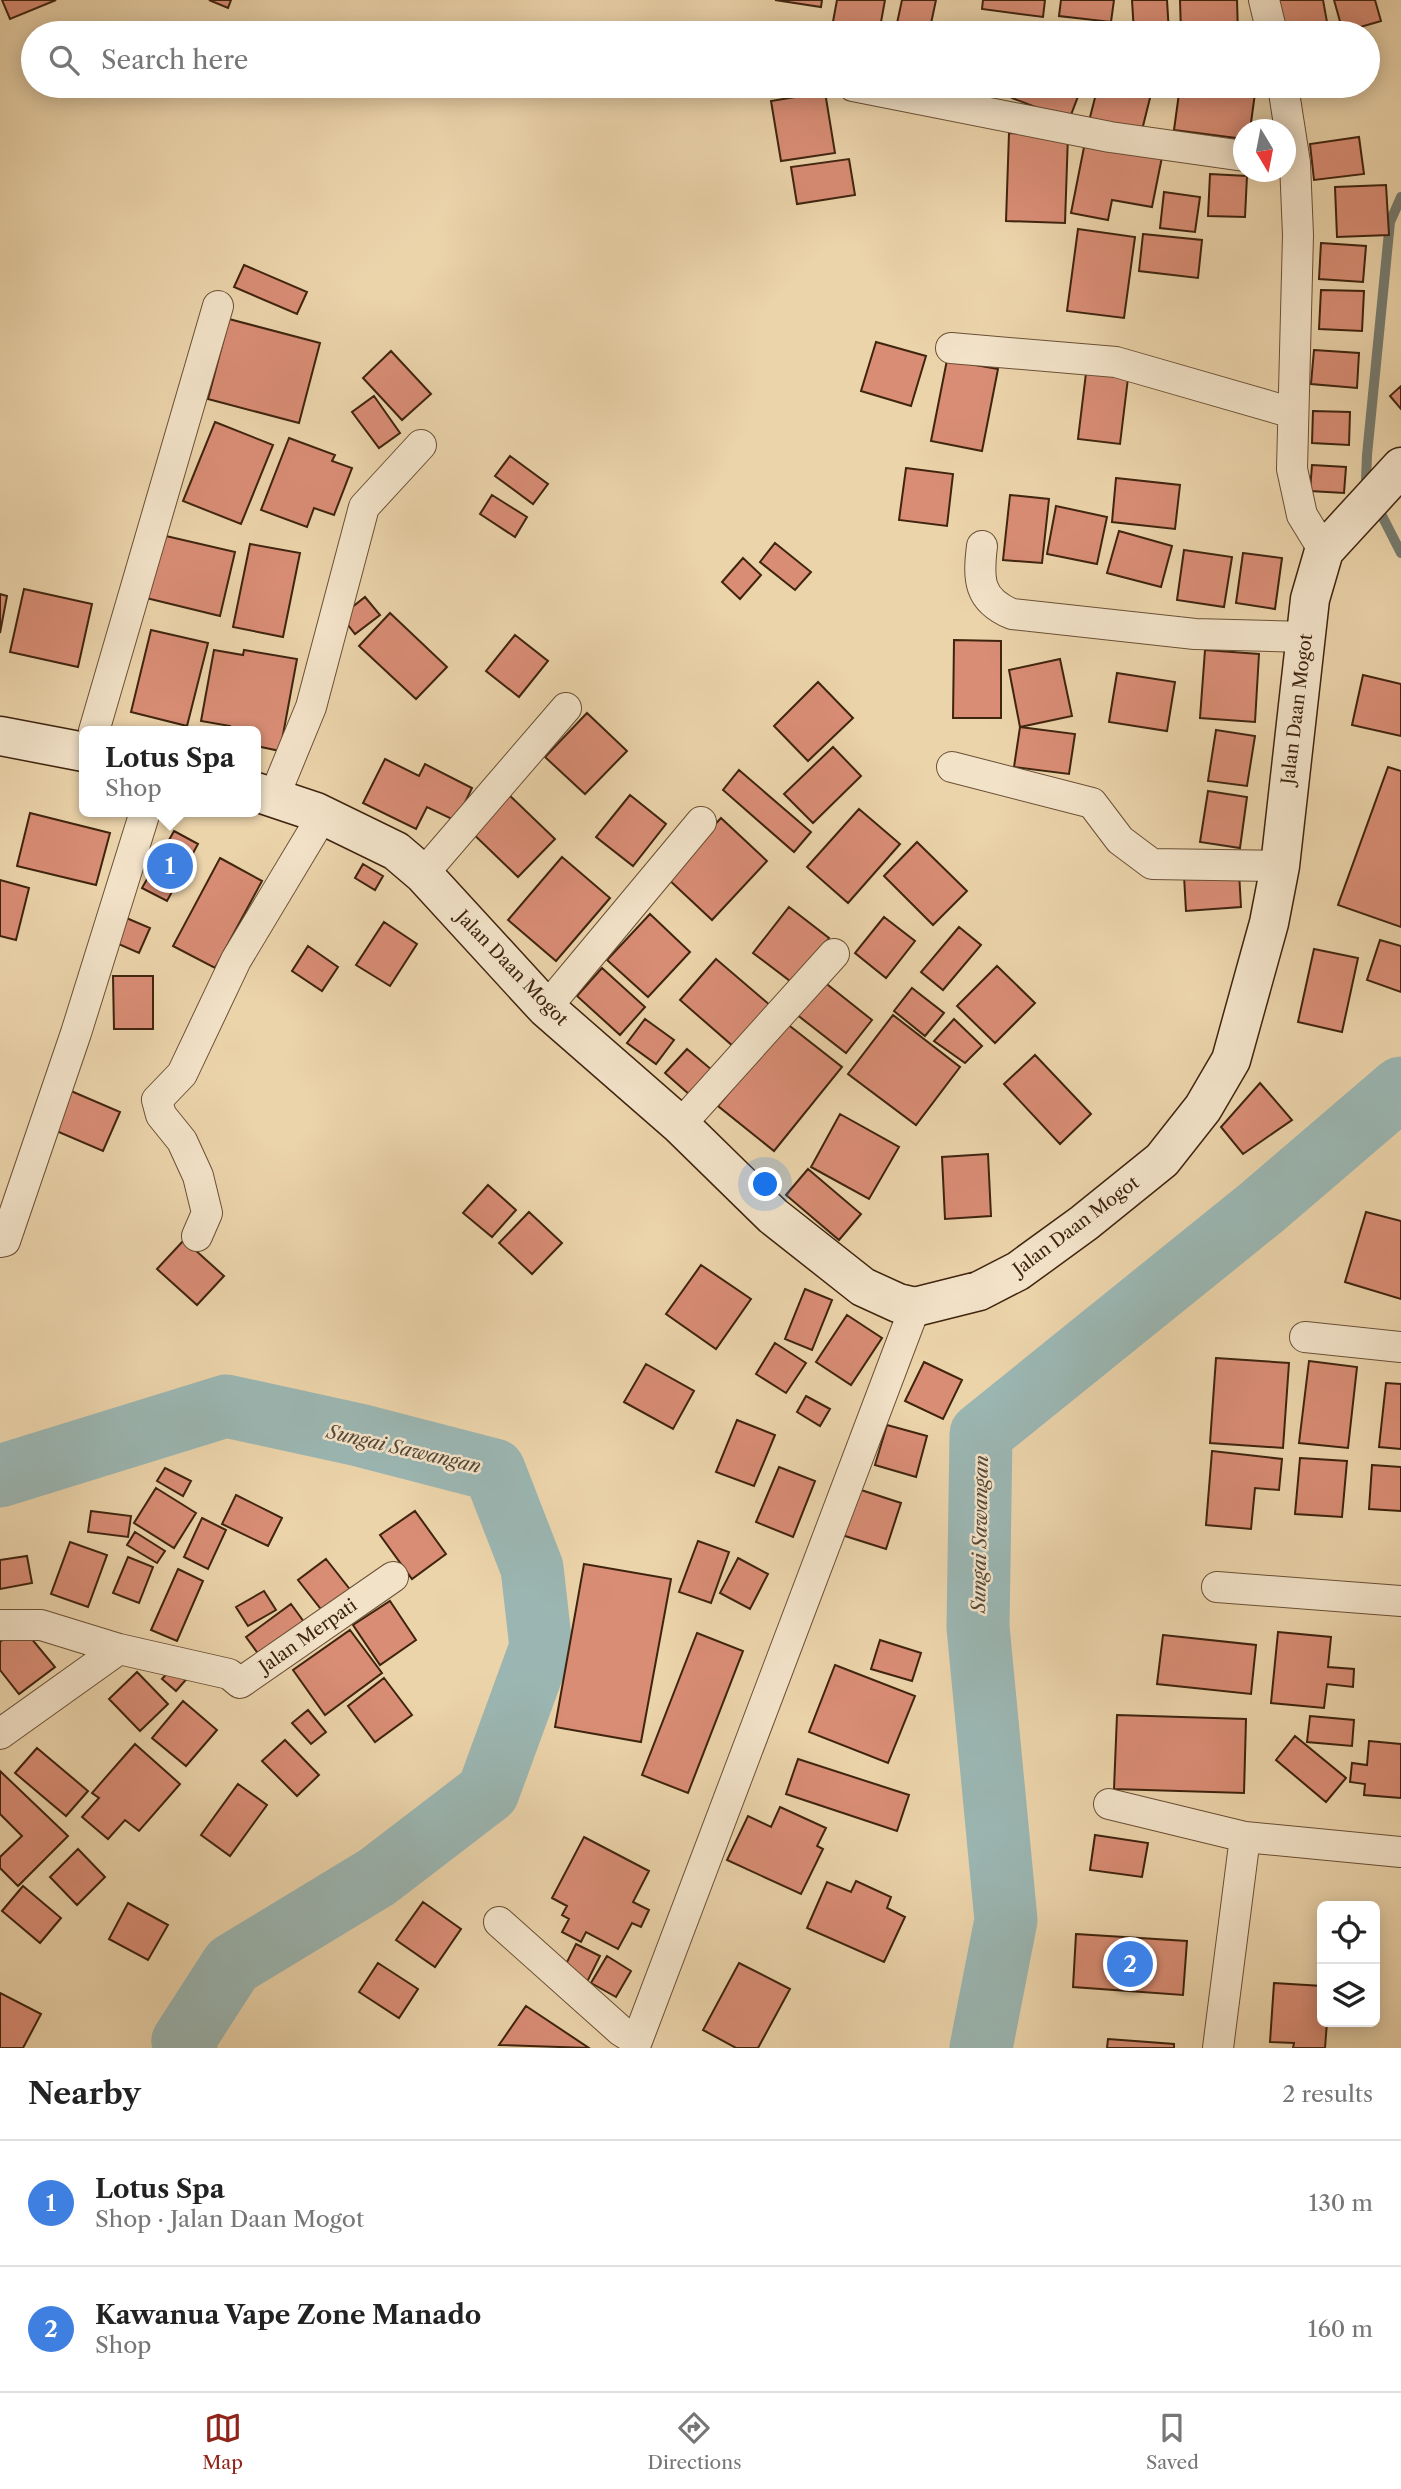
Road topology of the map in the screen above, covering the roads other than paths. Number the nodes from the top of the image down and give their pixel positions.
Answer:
1 (1264, 0) edge
2 (1269, 21) edge
3 (913, 98) edge
4 (1284, 98) edge
5 (1286, 119) edge
6 (1233, 154) edge
7 (1292, 182) edge
8 (218, 306) dead end
9 (951, 348) dead end
10 (1293, 413) junction
11 (421, 445) dead end
12 (1392, 475) edge
13 (1335, 538) junction
14 (982, 546) dead end
15 (1305, 637) junction
16 (566, 708) dead end
17 (95, 726) edge
18 (0, 736) edge
19 (79, 751) edge
20 (953, 767) dead end
21 (265, 795) edge
22 (323, 815) junction
23 (143, 817) edge
24 (701, 822) dead end
25 (1280, 866) junction
26 (423, 874) junction
27 (834, 954) dead end
28 (546, 1008) junction
29 (680, 1125) junction
30 (197, 1236) dead end
31 (0, 1242) edge
32 (915, 1307) junction
33 (1304, 1337) dead end
34 (1401, 1347) edge
35 (393, 1577) dead end
36 (1217, 1587) dead end
37 (1401, 1601) edge
38 (0, 1626) edge
39 (118, 1648) junction
40 (0, 1734) edge
41 (1109, 1804) dead end
42 (1245, 1837) junction
43 (1401, 1852) edge
44 (499, 1922) dead end
45 (639, 2046) edge
46 (1218, 2048) edge

1 - 2 street
3 - 6 street
4 - 5 street
7 - 10 street
8 - 17 street
9 - 10 street
10 - 13 street
11 - 21 street
12 - 13 main road, Jalan Daan Mogot
13 - 15 main road, Jalan Daan Mogot
14 - 15 street
15 - 25 main road, Jalan Daan Mogot
16 - 26 street
18 - 19 main road
20 - 25 street
21 - 22 main road, Jalan Daan Mogot
22 - 26 main road, Jalan Daan Mogot
22 - 30 street
23 - 31 street
24 - 28 street
25 - 32 main road, Jalan Daan Mogot
26 - 28 main road, Jalan Daan Mogot
27 - 29 street
28 - 29 main road, Jalan Daan Mogot
29 - 32 main road, Jalan Daan Mogot
32 - 45 street
33 - 34 street
35 - 39 street, Jalan Merpati
36 - 37 street
38 - 39 street
39 - 40 street
41 - 42 street
42 - 43 street
42 - 46 street
44 - 45 street

